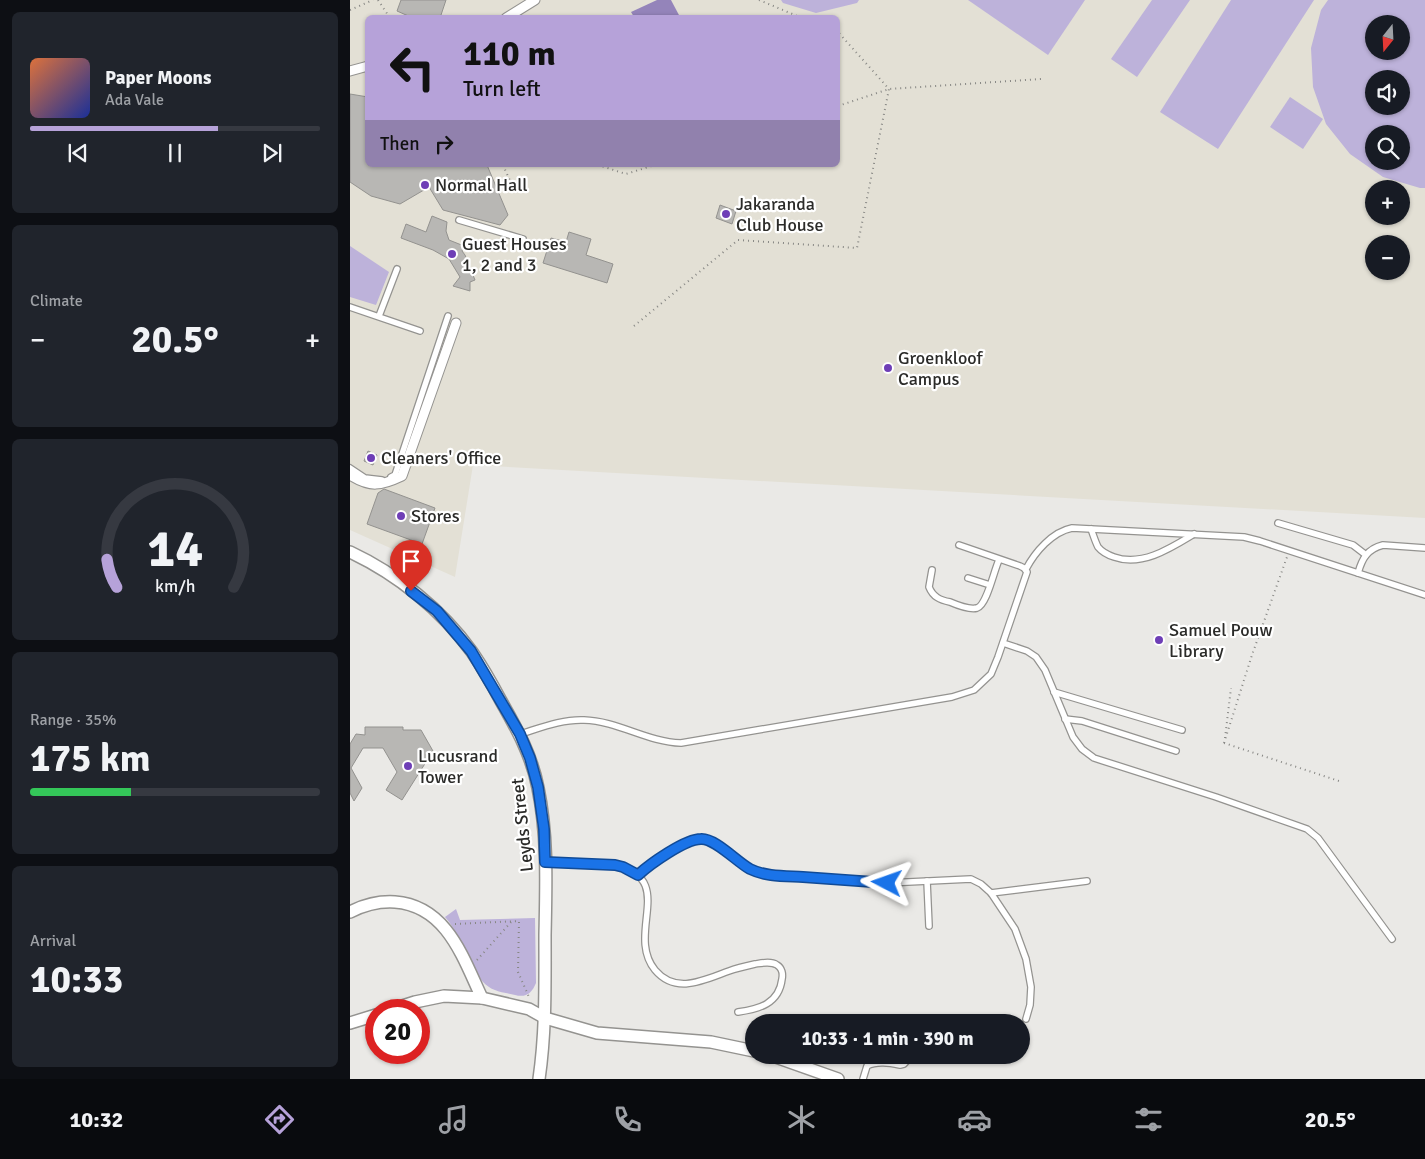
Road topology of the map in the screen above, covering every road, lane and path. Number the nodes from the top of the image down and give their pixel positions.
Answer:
1 (373, 0) edge
2 (378, 0) edge
3 (535, 0) edge
4 (759, 0) edge
5 (350, 10) edge
6 (388, 15) edge
7 (511, 15) edge
8 (795, 15) edge
9 (840, 34) edge
10 (365, 67) edge
11 (350, 71) edge
12 (1041, 79) dead end
13 (889, 89) junction
14 (840, 105) edge
15 (504, 167) edge
16 (604, 167) edge
17 (649, 167) edge
18 (511, 183) dead end
19 (459, 220) dead end
20 (523, 239) dead end
21 (397, 269) dead end
22 (350, 307) edge
23 (379, 316) junction
24 (448, 316) dead end
25 (456, 323) dead end
26 (634, 326) dead end
27 (420, 331) dead end
28 (350, 468) edge
29 (350, 475) edge
30 (1278, 523) dead end
31 (1091, 529) junction
32 (1194, 534) junction
33 (959, 545) dead end
34 (1425, 548) edge
35 (1289, 550) junction
36 (350, 552) edge
37 (1366, 555) junction
38 (999, 560) junction
39 (1026, 569) junction
40 (932, 570) dead end
41 (1358, 573) junction
42 (968, 578) dead end
43 (990, 585) junction
44 (1425, 595) edge
45 (1003, 643) junction
46 (1231, 688) dead end
47 (1054, 692) junction
48 (1065, 719) junction
49 (1182, 730) dead end
50 (520, 734) junction
51 (1224, 743) junction
52 (1176, 751) dead end
53 (1338, 780) dead end
54 (545, 862) junction
55 (638, 875) junction
56 (927, 881) junction
57 (1087, 881) dead end
58 (991, 893) junction
59 (350, 912) edge
60 (512, 921) junction
61 (442, 924) junction
62 (929, 926) dead end
63 (1392, 939) dead end
64 (469, 970) junction
65 (482, 998) junction
66 (430, 999) edge
67 (738, 1012) dead end
68 (1027, 1014) edge
69 (541, 1016) junction
70 (365, 1019) edge
71 (350, 1024) edge
72 (745, 1049) edge
73 (796, 1064) edge
74 (872, 1064) edge
75 (888, 1064) edge
76 (904, 1064) edge
77 (539, 1079) edge
78 (838, 1079) edge
79 (863, 1079) edge

1 - 5 path
2 - 6 path
3 - 7 street
4 - 8 path
9 - 13 path
10 - 11 street
12 - 13 path
13 - 14 path
13 - 26 path
15 - 18 path
16 - 17 path
19 - 20 lane
21 - 23 lane
22 - 23 lane
23 - 27 lane
24 - 28 lane
25 - 29 street
30 - 37 lane
31 - 32 lane
31 - 32 lane
31 - 39 lane
32 - 35 lane
33 - 38 lane
34 - 37 lane
35 - 41 lane
35 - 51 path
36 - 50 street, Leyds Street
37 - 41 lane
38 - 39 lane
38 - 43 lane
39 - 45 lane
40 - 43 lane
41 - 44 lane
42 - 43 lane
45 - 47 lane
45 - 50 lane
46 - 51 path
47 - 48 lane
47 - 49 lane
48 - 52 lane
48 - 63 lane
50 - 54 street, Leyds Street
51 - 53 path
54 - 55 lane
54 - 69 street, Leyds Street
55 - 56 lane
55 - 67 lane
56 - 58 lane
56 - 62 lane
57 - 58 lane
58 - 68 lane
59 - 61 street
60 - 61 path
60 - 64 path
60 - 69 path
61 - 64 street
64 - 65 street
65 - 66 street
65 - 69 street
69 - 72 street
69 - 77 street, Leyds Street
70 - 71 street
73 - 78 street
74 - 79 lane
75 - 76 lane

